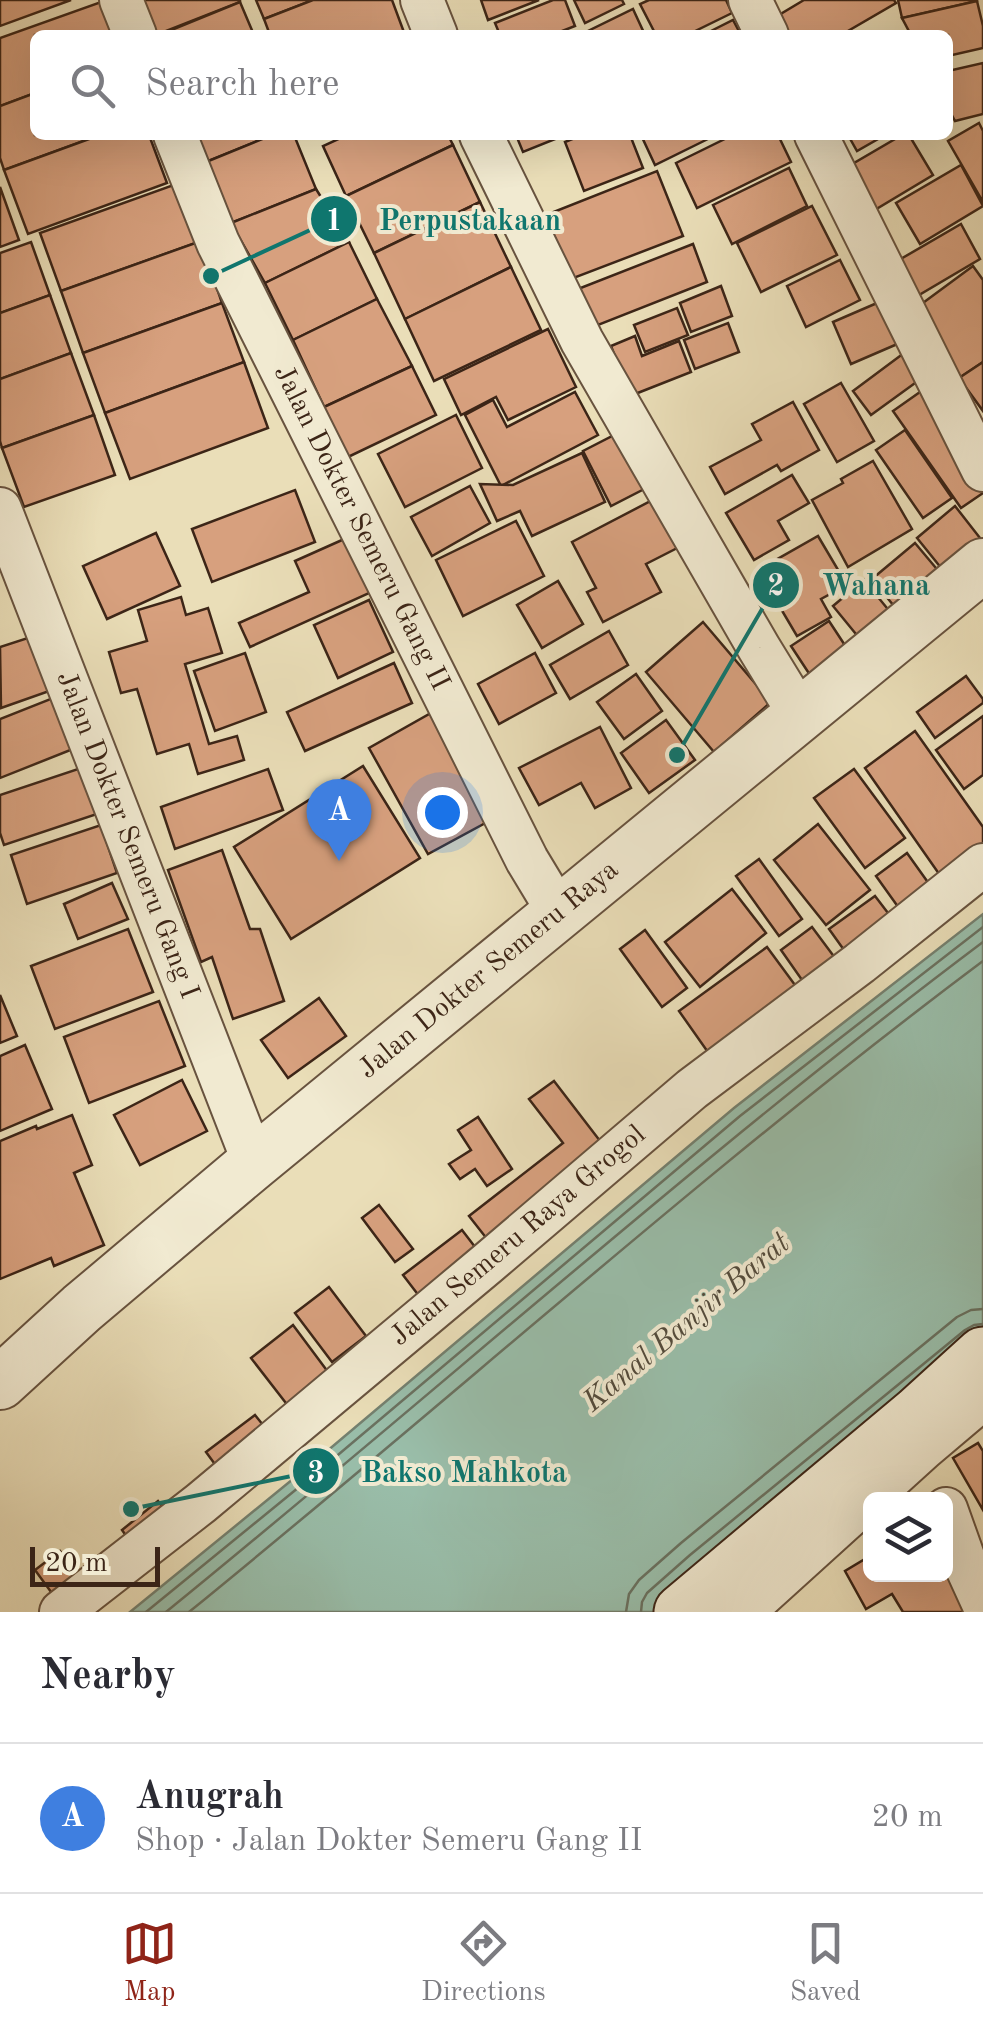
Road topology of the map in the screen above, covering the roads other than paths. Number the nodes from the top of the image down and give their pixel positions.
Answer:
1 (121, 0) edge
2 (422, 0) edge
3 (750, 0) edge
4 (133, 30) edge
5 (434, 30) edge
6 (765, 30) edge
7 (177, 140) edge
8 (483, 140) edge
9 (818, 140) edge
10 (983, 470) edge
11 (0, 510) edge
12 (983, 565) edge
13 (800, 715) junction
14 (983, 865) edge
15 (559, 913) junction
16 (254, 1163) junction
17 (0, 1328) edge
18 (54, 1332) junction
19 (983, 1355) edge
20 (0, 1382) edge
21 (983, 1398) edge
22 (924, 1448) junction
23 (939, 1492) edge
24 (953, 1524) edge
25 (978, 1578) edge
26 (62, 1612) edge
27 (682, 1612) edge
28 (743, 1612) edge

1 - 4 street
2 - 5 street
3 - 6 street
7 - 15 street, Jalan Dokter Semeru Gang II
8 - 13 street
9 - 10 street
11 - 16 street, Jalan Dokter Semeru Gang I
12 - 13 street, Jalan Dokter Semeru Raya
13 - 15 street, Jalan Dokter Semeru Raya
14 - 26 street, Jalan Semeru Raya Grogol
15 - 16 street, Jalan Dokter Semeru Raya
16 - 18 street, Jalan Dokter Semeru Raya
17 - 18 street
18 - 20 street, Jalan Dokter Semeru Raya
19 - 27 main road
21 - 22 street
22 - 23 street
22 - 28 street
24 - 25 street

